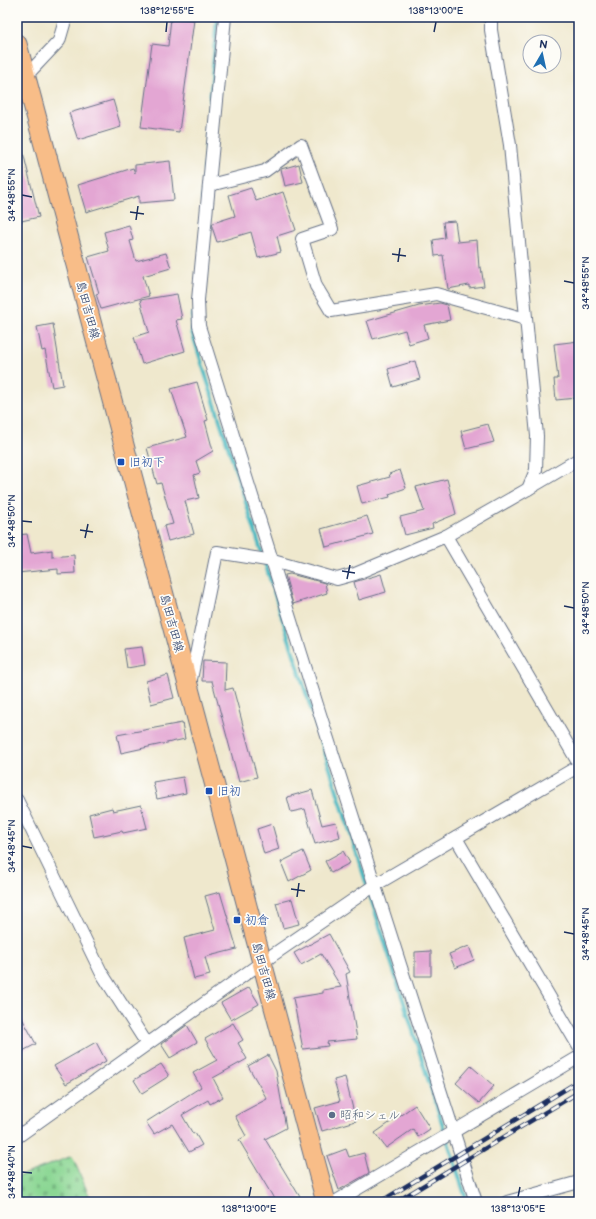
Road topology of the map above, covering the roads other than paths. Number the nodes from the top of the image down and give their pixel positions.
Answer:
1 (66, 17) edge
2 (225, 17) edge
3 (491, 17) edge
4 (17, 44) edge
5 (21, 83) edge
6 (210, 185) junction
7 (526, 319) junction
8 (579, 459) edge
9 (528, 488) junction
10 (446, 536) junction
11 (273, 561) junction
12 (189, 689) junction
13 (579, 765) edge
14 (17, 800) edge
15 (456, 838) junction
16 (375, 884) junction
17 (261, 963) junction
18 (147, 1044) junction
19 (579, 1047) edge
20 (579, 1057) edge
21 (22, 1126) edge
22 (454, 1132) junction
23 (17, 1137) edge
24 (579, 1182) edge
25 (326, 1202) edge
26 (335, 1202) edge
27 (476, 1202) edge
28 (507, 1202) edge

1 - 5 street
2 - 6 street
3 - 7 street
4 - 5 main road, 島田吉田線
5 - 12 main road, 島田吉田線
6 - 7 street
6 - 11 street
7 - 9 street
8 - 9 street
9 - 10 street
10 - 11 street
10 - 13 street
11 - 12 street
11 - 16 street
12 - 17 main road, 島田吉田線
13 - 15 street
14 - 18 street
15 - 16 street
15 - 19 street
16 - 17 street
16 - 22 street
17 - 18 street
17 - 25 main road, 島田吉田線
18 - 21 street
20 - 22 street
21 - 23 street
22 - 26 street
22 - 27 street
24 - 28 street

